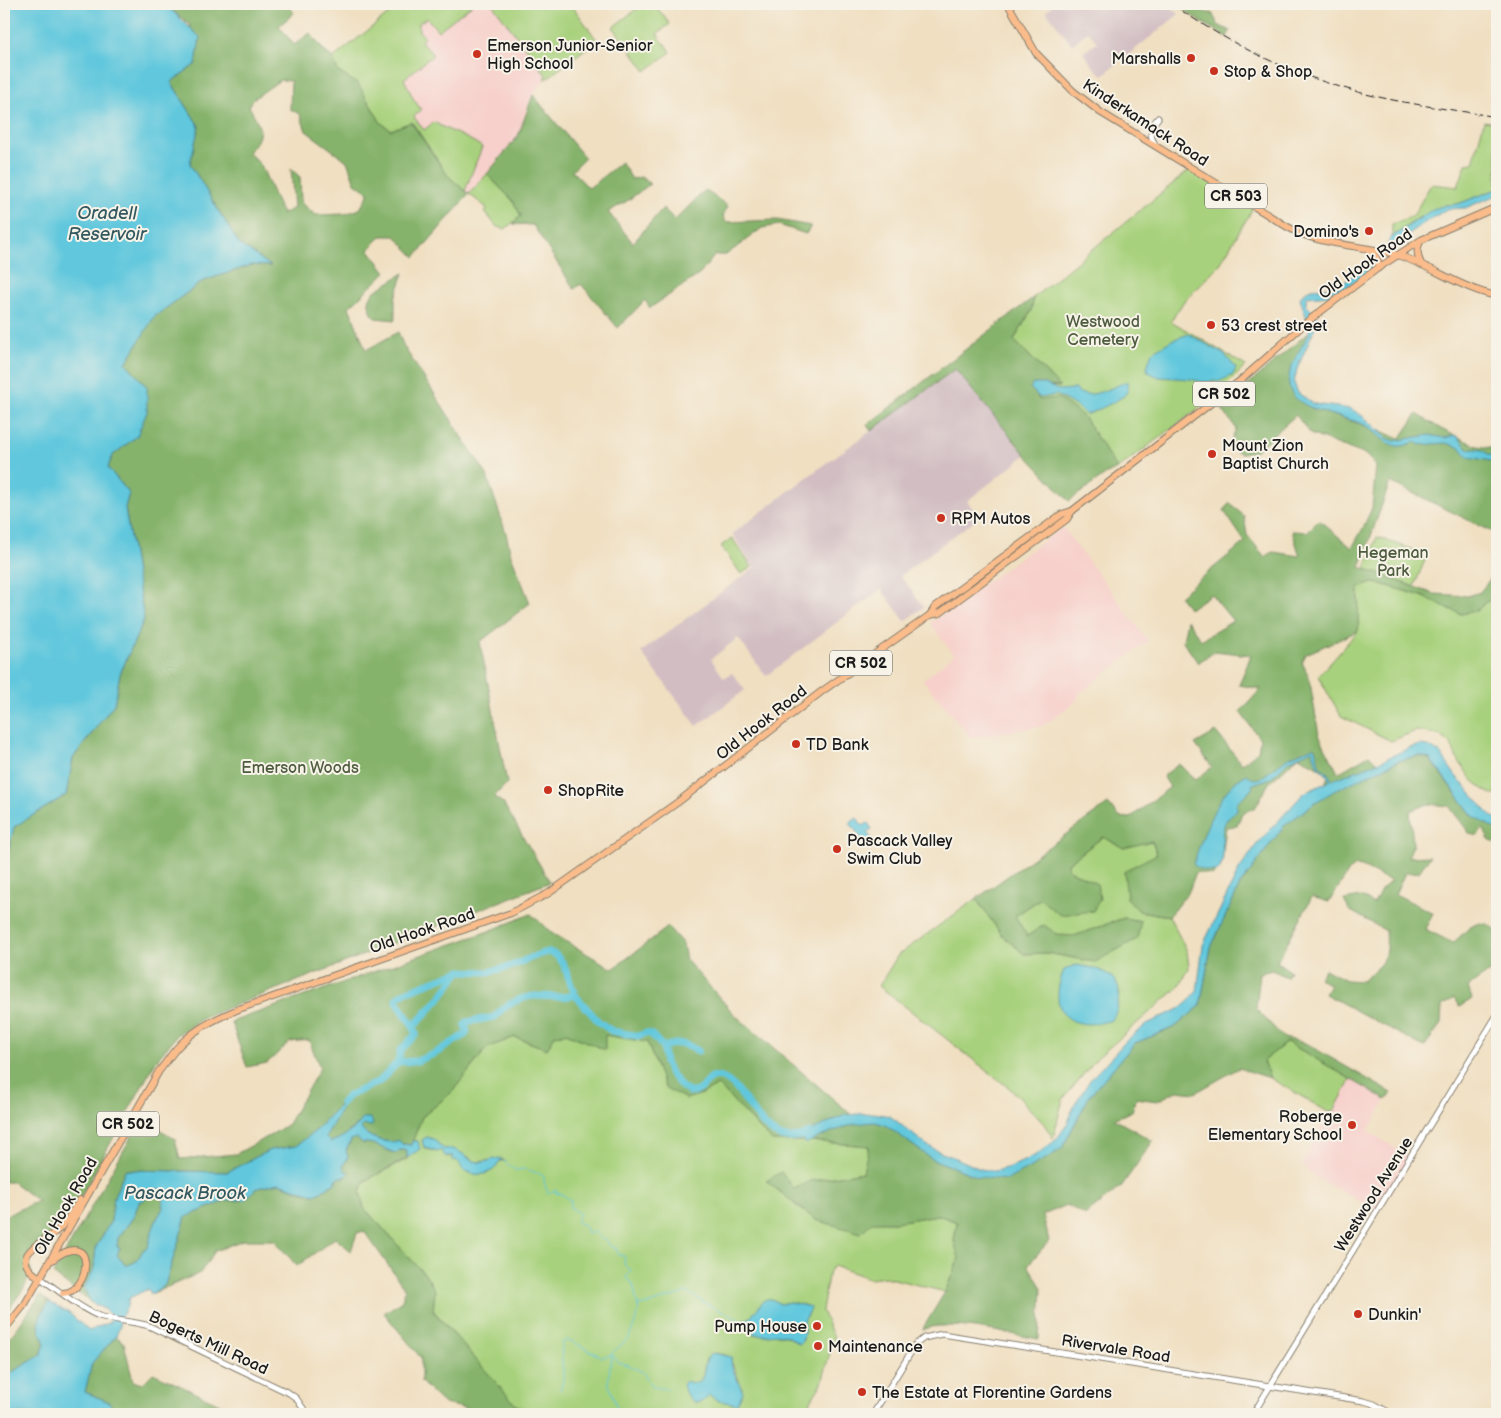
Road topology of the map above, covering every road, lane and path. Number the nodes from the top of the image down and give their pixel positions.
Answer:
1 (1008, 4) edge
2 (1158, 118) dead end
3 (1156, 146) junction
4 (1497, 207) edge
5 (1421, 240) junction
6 (1367, 248) junction
7 (1396, 255) junction
8 (1421, 264) junction
9 (1378, 268) junction
10 (1497, 296) edge
11 (1497, 1016) edge
12 (100, 1173) junction
13 (49, 1262) junction
14 (40, 1278) junction
15 (63, 1293) junction
16 (4, 1330) edge
17 (1270, 1386) junction
18 (307, 1414) edge
19 (873, 1414) edge
20 (1253, 1414) edge
21 (1392, 1414) edge

1 - 3 main road, Kinderkamack Road / CR 503
2 - 3 street
3 - 6 main road, Kinderkamack Road / CR 503
4 - 5 main road, Old Hook Road / CR 502
5 - 7 main road, Old Hook Road / CR 502
5 - 8 main road
6 - 7 main road, Kinderkamack Road / CR 503
6 - 9 main road
7 - 8 main road, Kinderkamack Road / CR 503
7 - 9 main road, Old Hook Road / CR 502
8 - 10 main road, Kinderkamack Road / CR 503
9 - 12 main road, Old Hook Road / CR 502
11 - 17 street, Westwood Avenue
12 - 13 main road, Old Hook Road / CR 502
12 - 14 main road
13 - 14 main road, Old Hook Road / CR 502
13 - 15 main road
14 - 15 street, Bogerts Mill Road
14 - 16 main road, Old Hook Road / CR 502
15 - 18 street, Bogerts Mill Road
17 - 19 street, Rivervale Road
17 - 20 street, Westwood Avenue
17 - 21 street, Rivervale Road

